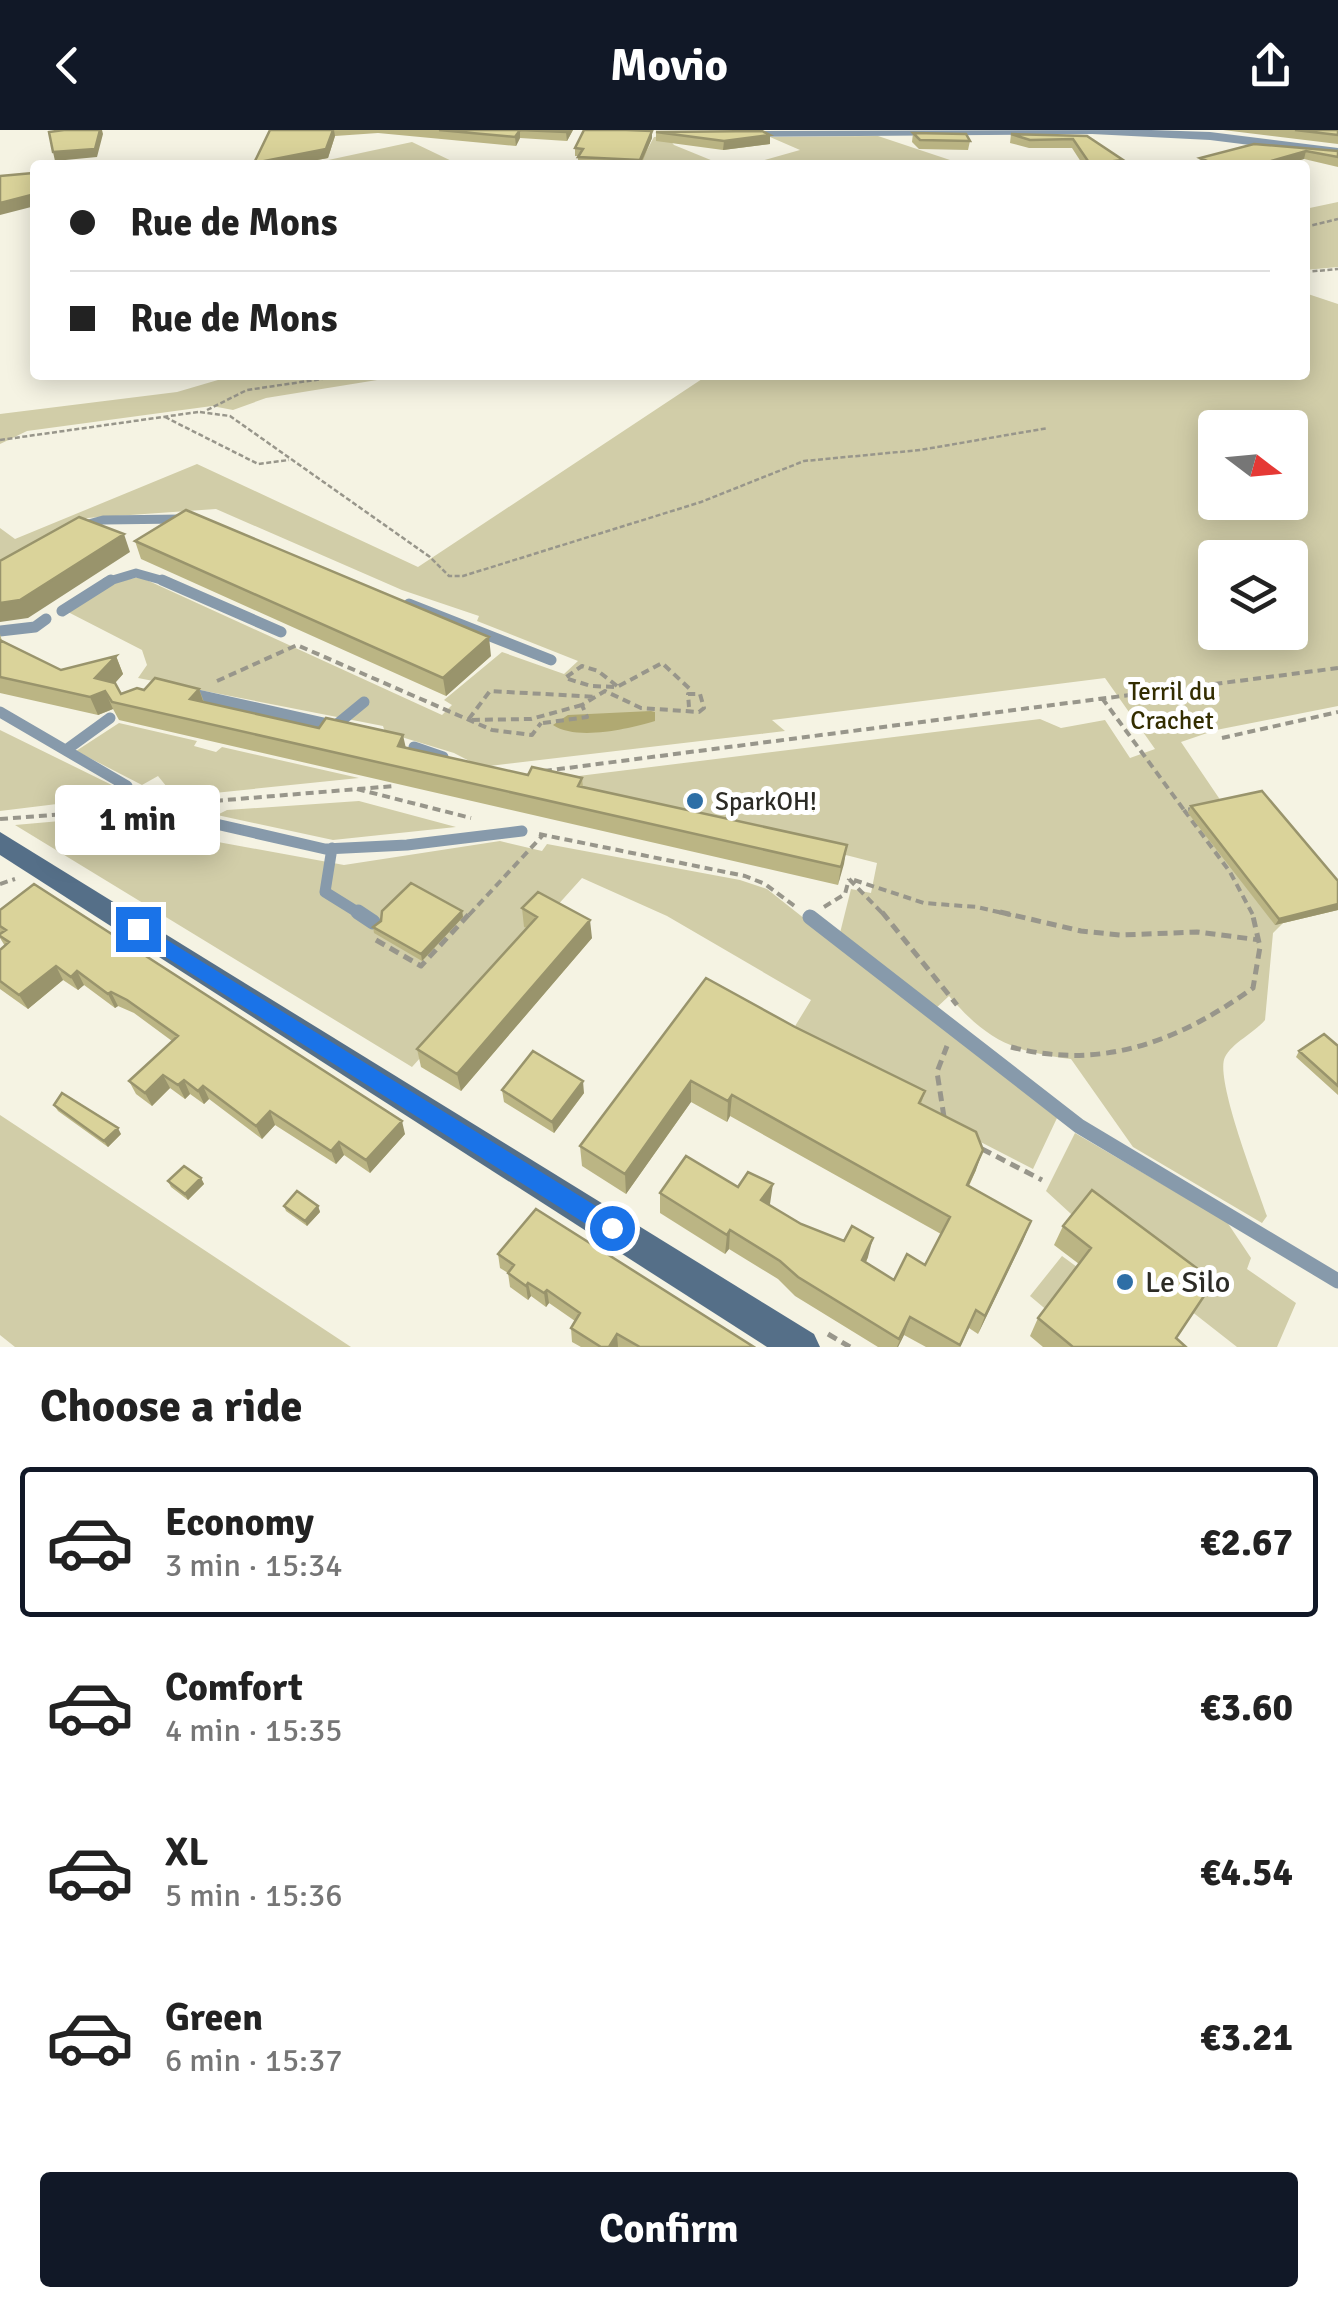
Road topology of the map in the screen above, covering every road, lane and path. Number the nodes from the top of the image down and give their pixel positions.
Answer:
1 (1085, 132) edge
2 (720, 134) edge
3 (1338, 152) edge
4 (1338, 219) edge
5 (1310, 226) edge
6 (1338, 269) edge
7 (1310, 272) edge
8 (315, 380) edge
9 (200, 412) junction
10 (161, 416) junction
11 (1048, 428) dead end
12 (0, 440) edge
13 (292, 459) junction
14 (194, 519) edge
15 (66, 535) edge
16 (390, 597) edge
17 (62, 610) dead end
18 (46, 618) dead end
19 (0, 631) edge
20 (281, 632) dead end
21 (551, 660) dead end
22 (1338, 668) edge
23 (618, 686) junction
24 (173, 689) edge
25 (605, 690) junction
26 (693, 692) junction
27 (190, 693) junction
28 (596, 696) junction
29 (1102, 698) junction
30 (364, 702) dead end
31 (582, 705) junction
32 (689, 707) junction
33 (0, 712) edge
34 (1338, 712) edge
35 (110, 718) edge
36 (541, 719) junction
37 (468, 720) junction
38 (336, 726) junction
39 (352, 729) edge
40 (1222, 738) dead end
41 (414, 747) edge
42 (66, 750) junction
43 (461, 764) edge
44 (544, 771) edge
45 (128, 786) dead end
46 (394, 786) edge
47 (357, 788) junction
48 (1200, 808) edge
49 (1184, 810) junction
50 (0, 819) edge
51 (194, 820) dead end
52 (522, 832) junction
53 (543, 835) junction
54 (0, 842) edge
55 (332, 848) junction
56 (849, 878) junction
57 (810, 917) junction
58 (373, 922) edge
59 (375, 939) edge
60 (1260, 940) junction
61 (960, 1009) dead end
62 (959, 1033) junction
63 (1004, 1046) dead end
64 (948, 1132) edge
65 (979, 1148) edge
66 (1042, 1180) dead end
67 (1338, 1281) edge
68 (801, 1347) edge

1 - 2 street
1 - 3 street
4 - 5 path
6 - 7 path
8 - 9 path
9 - 10 path
9 - 13 path
10 - 12 path
10 - 13 path
11 - 13 path
14 - 15 lane
16 - 21 lane
17 - 20 lane
18 - 19 lane
22 - 29 path
23 - 25 path
23 - 25 path
23 - 26 path
24 - 27 lane
25 - 28 path
25 - 32 path
26 - 32 path
26 - 32 path
27 - 37 path
27 - 38 lane
28 - 31 path
28 - 37 path
29 - 44 path
29 - 49 path
30 - 38 lane
31 - 36 path
31 - 36 path
33 - 42 lane
34 - 40 path
35 - 42 lane
36 - 37 path
36 - 37 path
38 - 39 lane
41 - 43 lane
42 - 45 lane
46 - 47 path
47 - 50 path, bridge
47 - 52 path
48 - 49 path
49 - 60 path
51 - 55 lane
52 - 53 path
52 - 55 lane
53 - 57 path
53 - 59 path
54 - 68 main road
55 - 58 lane
56 - 57 path
56 - 60 path
56 - 61 path
57 - 62 lane
60 - 63 path
62 - 64 path
62 - 67 lane
65 - 66 path

